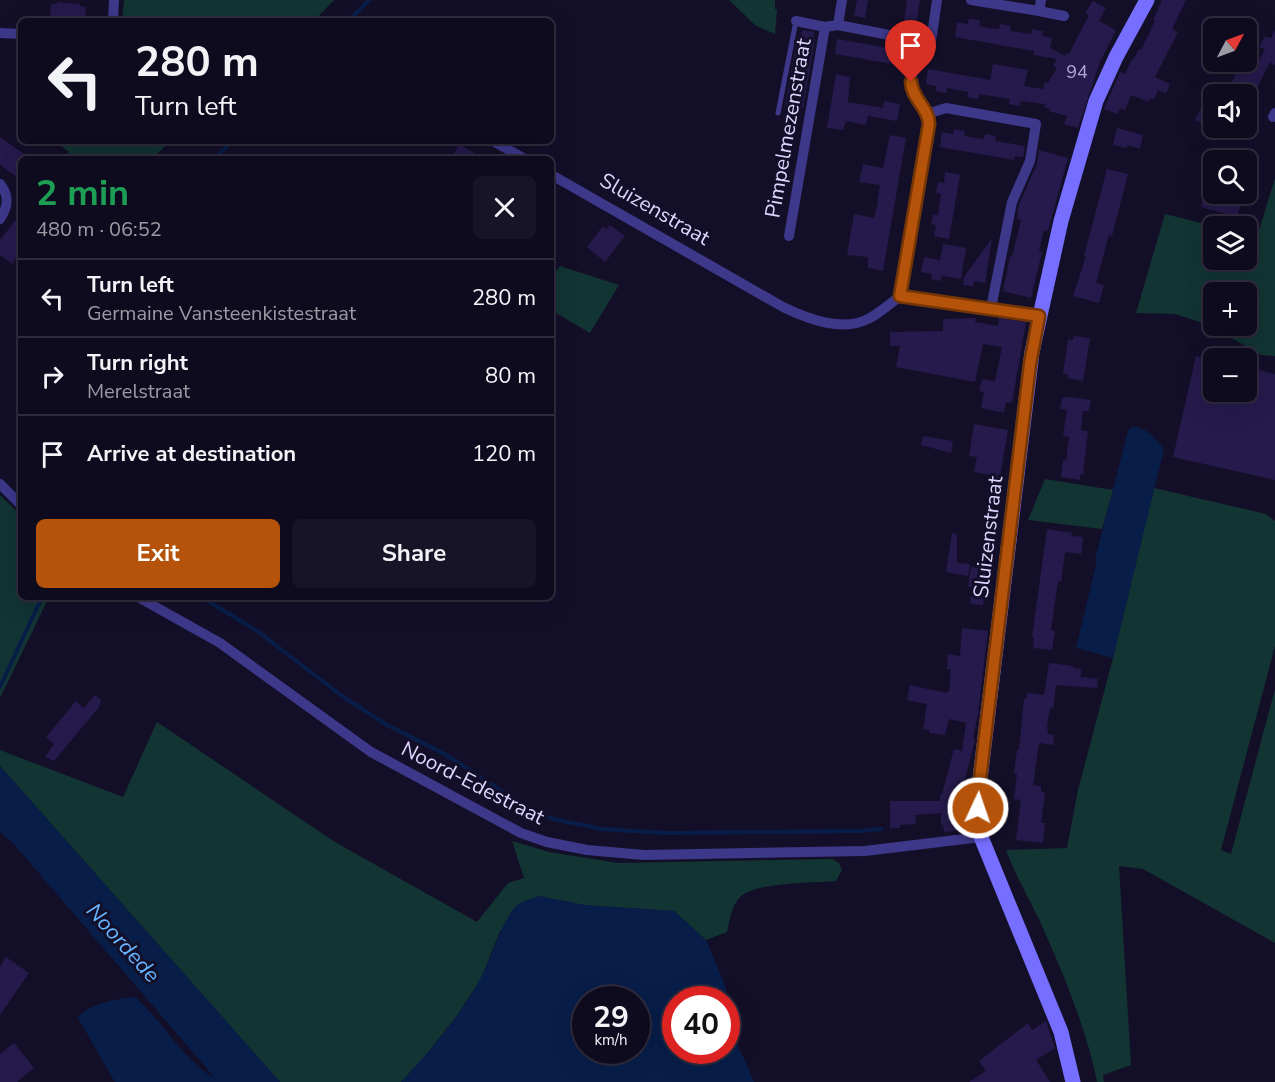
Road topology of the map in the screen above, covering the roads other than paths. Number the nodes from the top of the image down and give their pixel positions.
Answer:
1 (114, 0) edge
2 (842, 0) edge
3 (937, 0) edge
4 (971, 0) edge
5 (1147, 0) edge
6 (1040, 6) edge
7 (1064, 16) dead end
8 (113, 18) edge
9 (796, 21) joint
10 (838, 25) junction
11 (825, 27) junction
12 (0, 33) edge
13 (18, 34) edge
14 (930, 43) junction
15 (778, 113) dead end
16 (927, 114) junction
17 (498, 144) edge
18 (520, 156) edge
19 (554, 176) edge
20 (0, 184) edge
21 (0, 219) edge
22 (789, 236) dead end
23 (900, 296) junction
24 (992, 308) junction
25 (1039, 316) junction
26 (0, 484) edge
27 (18, 502) edge
28 (143, 600) edge
29 (981, 837) junction
30 (1073, 1082) edge

1 - 8 street
2 - 10 street
3 - 14 street
4 - 6 street
5 - 25 street, Sluizenstraat
6 - 7 street
9 - 11 street
9 - 15 lane
10 - 11 street
10 - 14 street
11 - 22 street, Pimpelmezenstraat
12 - 13 street
14 - 16 street
16 - 23 street
16 - 24 street
17 - 18 street
19 - 23 street, Sluizenstraat
20 - 21 street
23 - 24 street
24 - 25 street
25 - 29 street, Sluizenstraat
26 - 27 street
28 - 29 street, Noord-Edestraat
29 - 30 street, Sluizenstraat

